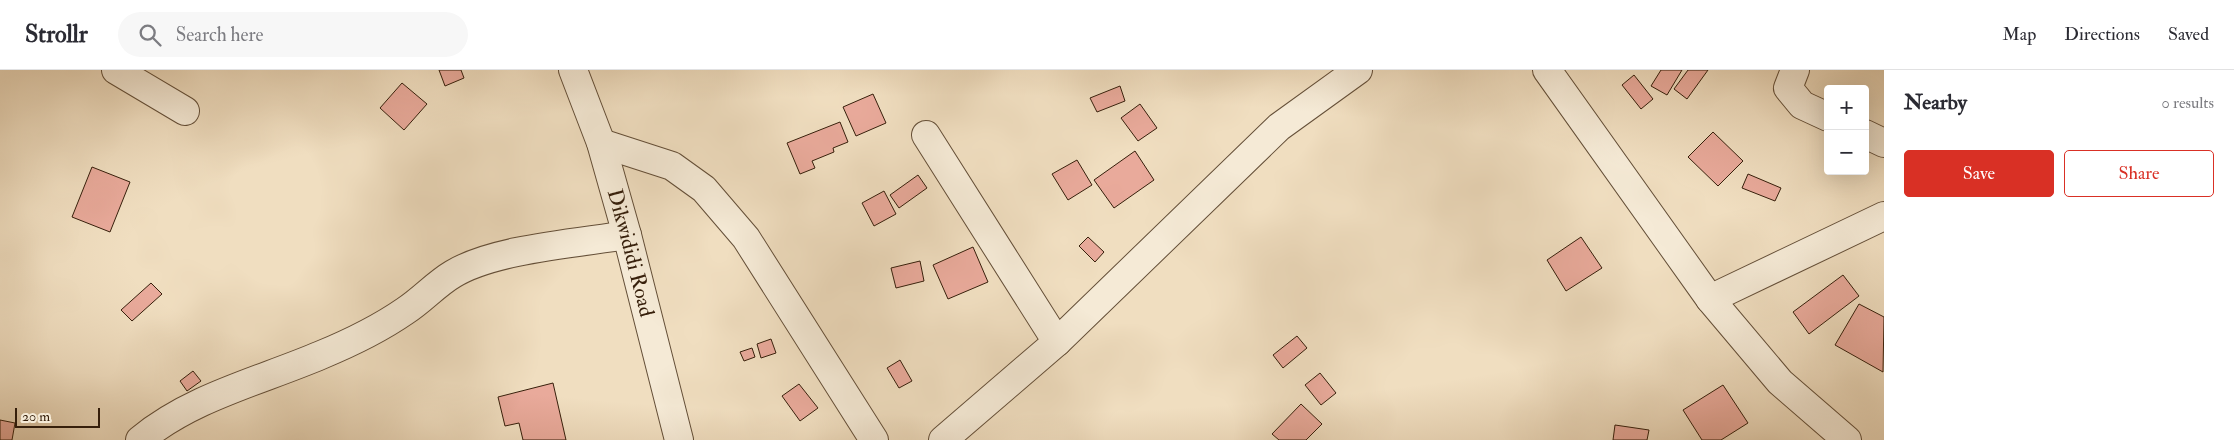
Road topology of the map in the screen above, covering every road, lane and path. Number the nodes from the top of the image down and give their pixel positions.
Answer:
1 (116, 70) edge
2 (572, 70) edge
3 (1358, 70) edge
4 (1547, 70) edge
5 (1795, 70) edge
6 (185, 111) dead end
7 (1824, 115) edge
8 (926, 135) dead end
9 (1869, 136) edge
10 (1884, 143) edge
11 (601, 144) junction
12 (1884, 216) edge
13 (627, 235) junction
14 (1710, 300) junction
15 (1057, 342) junction
16 (675, 438) edge
17 (140, 440) edge
18 (874, 440) edge
19 (943, 440) edge
20 (1847, 440) edge

1 - 6 street
2 - 11 street, Dikwididi Road
3 - 15 street
4 - 14 street
5 - 7 street
8 - 15 street
9 - 10 street
11 - 13 street, Dikwididi Road
11 - 18 street
12 - 14 street
13 - 16 street, Dikwididi Road
13 - 17 street
14 - 20 street
15 - 19 street

